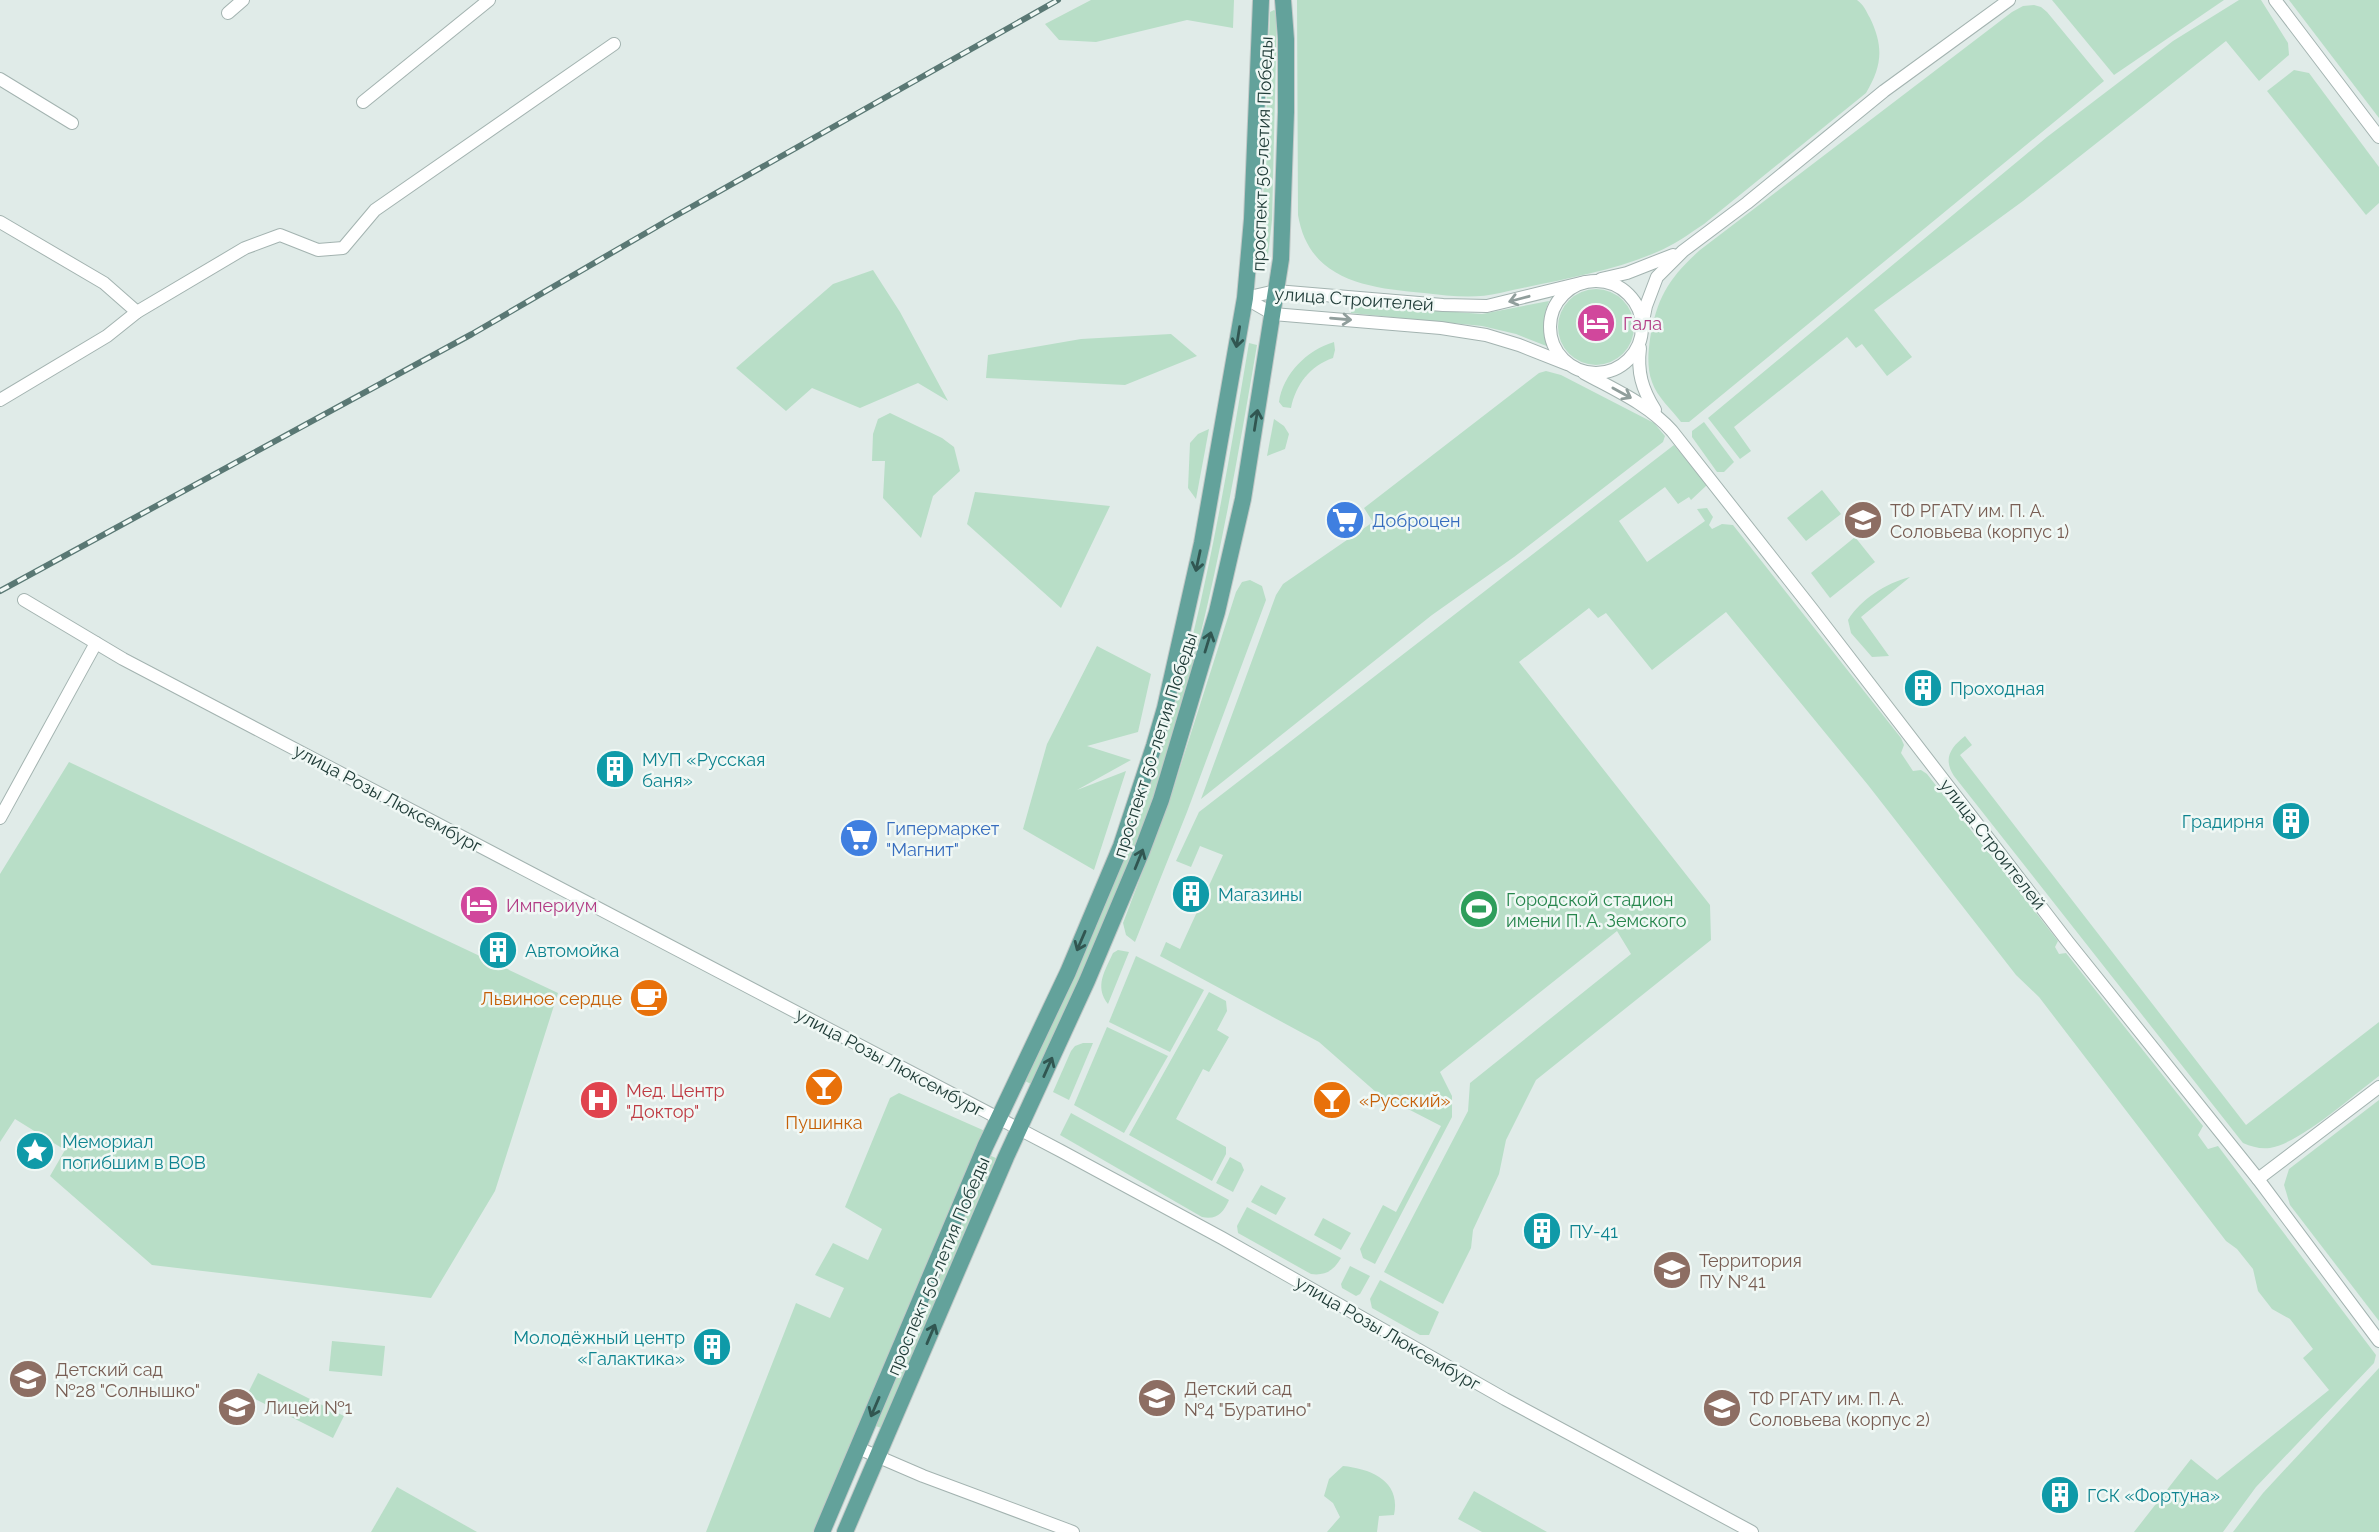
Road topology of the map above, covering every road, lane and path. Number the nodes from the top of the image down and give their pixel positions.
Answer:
1 (243, 0) edge
2 (489, 0) edge
3 (1261, 0) edge
4 (1283, 0) edge
5 (2009, 0) edge
6 (2275, 0) edge
7 (228, 13) dead end
8 (614, 44) dead end
9 (2, 84) edge
10 (363, 102) dead end
11 (72, 123) dead end
12 (2379, 137) edge
13 (0, 222) edge
14 (1683, 251) junction
15 (1590, 281) junction
16 (1276, 291) junction
17 (1245, 298) junction
18 (137, 312) junction
19 (1273, 314) junction
20 (1643, 321) junction
21 (1641, 340) junction
22 (1567, 364) junction
23 (1584, 373) junction
24 (0, 400) edge
25 (1658, 416) junction
26 (24, 600) dead end
27 (96, 643) junction
28 (0, 818) edge
29 (2379, 1087) edge
30 (998, 1118) junction
31 (1018, 1129) junction
32 (2258, 1179) junction
33 (2379, 1342) edge
34 (858, 1448) junction
35 (878, 1457) junction
36 (822, 1532) edge
37 (845, 1532) edge
38 (1073, 1532) edge
39 (1752, 1532) edge

1 - 7 street
2 - 10 street
3 - 17 main road, проспект 50-летия Победы
4 - 16 main road, проспект 50-летия Победы
5 - 14 street
6 - 12 street
8 - 18 street
9 - 11 street
13 - 18 street
14 - 15 street, улица Строителей
14 - 20 street
15 -> 16 street, улица Строителей
15 - 20 street
15 - 22 street
16 - 17 street, улица Строителей
16 - 19 main road, проспект 50-летия Победы
17 - 19 street, улица Строителей
17 -> 30 main road, проспект 50-летия Победы
18 - 24 street
19 -> 22 street, улица Строителей
31 -> 19 main road, проспект 50-летия Победы
20 - 21 street
21 - 23 street
21 - 25 street
22 - 23 street
23 -> 25 street, улица Строителей
25 - 32 street, улица Строителей
26 - 27 street, улица Розы Люксембург
27 - 28 street
27 - 30 street, улица Розы Люксембург
29 - 32 street
30 - 31 street, улица Розы Люксембург
30 -> 34 main road, проспект 50-летия Победы
35 -> 31 main road, проспект 50-летия Победы
31 - 39 street, улица Розы Люксембург
32 - 33 street, улица Строителей
34 - 35 street
34 - 36 main road, проспект 50-летия Победы
35 - 37 main road, проспект 50-летия Победы
35 - 38 street

